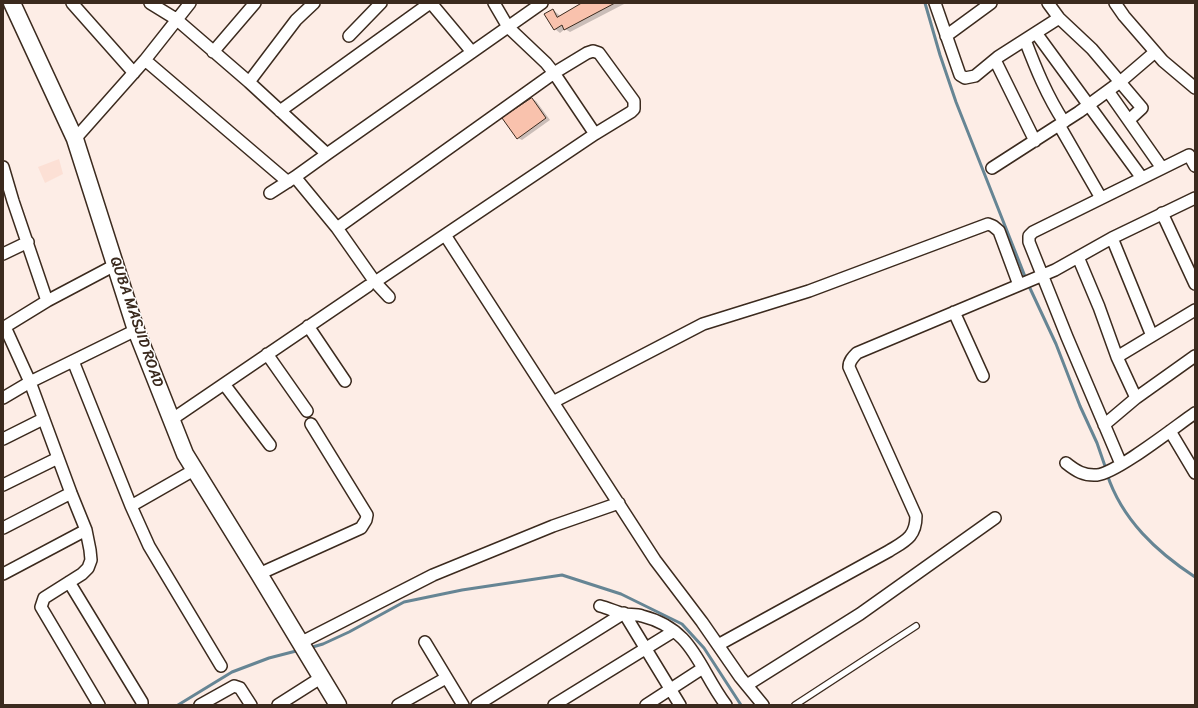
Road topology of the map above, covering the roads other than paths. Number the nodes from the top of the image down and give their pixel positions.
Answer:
1 (12, 3) edge
2 (72, 3) edge
3 (150, 3) edge
4 (190, 3) edge
5 (255, 3) edge
6 (314, 3) edge
7 (381, 3) edge
8 (430, 3) edge
9 (494, 3) edge
10 (542, 3) edge
11 (935, 3) edge
12 (991, 3) edge
13 (1048, 3) edge
14 (1115, 3) edge
15 (1059, 18) junction
16 (176, 19) junction
17 (508, 27) junction
18 (1036, 33) junction
19 (348, 36) dead end
20 (946, 36) junction
21 (1025, 40) junction
22 (213, 52) junction
23 (472, 52) junction
24 (1155, 52) junction
25 (145, 60) junction
26 (995, 60) junction
27 (134, 73) junction
28 (554, 73) junction
29 (249, 82) junction
30 (1120, 82) junction
31 (1195, 88) edge
32 (1108, 91) junction
33 (1089, 105) junction
34 (280, 111) junction
35 (1129, 120) junction
36 (1061, 124) junction
37 (596, 134) junction
38 (75, 139) junction
39 (1035, 141) junction
40 (327, 154) junction
41 (1195, 166) edge
42 (3, 167) edge
43 (992, 168) dead end
44 (1162, 168) junction
45 (1142, 178) junction
46 (292, 180) junction
47 (270, 193) dead end
48 (1101, 198) junction
49 (1195, 198) edge
50 (13, 202) junction
51 (3, 207) edge
52 (1162, 213) junction
53 (337, 228) junction
54 (445, 235) junction
55 (1112, 238) junction
56 (28, 242) junction
57 (3, 254) edge
58 (1078, 257) junction
59 (116, 265) junction
60 (1039, 276) junction
61 (371, 284) junction
62 (1020, 284) junction
63 (1195, 284) edge
64 (389, 297) dead end
65 (47, 301) junction
66 (1195, 310) edge
67 (954, 312) junction
68 (308, 326) junction
69 (4, 328) edge
70 (136, 330) junction
71 (1152, 336) junction
72 (268, 354) junction
73 (1195, 356) edge
74 (1117, 357) junction
75 (73, 361) junction
76 (983, 376) dead end
77 (345, 381) dead end
78 (30, 382) junction
79 (224, 384) junction
80 (3, 398) edge
81 (1136, 398) junction
82 (553, 402) junction
83 (307, 411) dead end
84 (1195, 413) edge
85 (43, 419) junction
86 (171, 420) junction
87 (311, 424) dead end
88 (1104, 425) junction
89 (1170, 431) junction
90 (3, 439) edge
91 (270, 445) dead end
92 (58, 458) junction
93 (1066, 463) dead end
94 (1113, 468) junction
95 (194, 470) junction
96 (1195, 473) edge
97 (3, 485) edge
98 (71, 493) junction
99 (619, 503) junction
100 (131, 506) junction
101 (995, 518) dead end
102 (3, 528) edge
103 (86, 530) junction
104 (3, 574) edge
105 (259, 574) junction
106 (69, 582) junction
107 (600, 606) dead end
108 (624, 614) junction
109 (916, 626) dead end
110 (674, 630) junction
111 (425, 642) dead end
112 (300, 643) junction
113 (718, 645) junction
114 (644, 648) junction
115 (221, 666) dead end
116 (703, 668) junction
117 (318, 672) junction
118 (446, 678) junction
119 (747, 685) junction
120 (670, 690) junction
121 (99, 705) edge
122 (142, 705) edge
123 (200, 705) edge
124 (251, 705) edge
125 (278, 705) edge
126 (338, 705) edge
127 (398, 705) edge
128 (463, 705) edge
129 (477, 705) edge
130 (554, 705) edge
131 (646, 705) edge
132 (680, 705) edge
133 (726, 705) edge
134 (763, 705) edge
135 (795, 705) edge

1 - 38 street, QUBA MASJID ROAD
2 - 27 street
3 - 16 street
4 - 16 street
5 - 22 street
6 - 29 street
7 - 19 street
8 - 23 street
8 - 34 street
9 - 17 street
10 - 17 street
11 - 20 street
12 - 20 street
13 - 15 street
14 - 24 street
15 - 18 street
15 - 30 street
16 - 22 street
16 - 25 street
17 - 23 street
17 - 28 street
18 - 21 street
18 - 33 street
20 - 26 street
21 - 26 street
21 - 36 street
22 - 29 street
23 - 40 street
24 - 30 street
24 - 31 street
25 - 27 street
25 - 46 street
26 - 39 street
27 - 38 street
28 - 37 street
28 - 37 street
28 - 53 street
29 - 34 street
30 - 32 street
30 - 35 street
32 - 33 street
32 - 35 street
33 - 36 street
33 - 45 street
34 - 40 street
35 - 44 street
36 - 39 street
36 - 48 street
37 - 54 street
38 - 59 street, QUBA MASJID ROAD
39 - 43 street
40 - 46 street
41 - 44 street
42 - 50 street
44 - 45 street
45 - 48 street
46 - 47 street
46 - 53 street
48 - 60 street
49 - 52 street
50 - 51 street
50 - 56 street
52 - 55 street
52 - 63 street
53 - 61 street
54 - 61 street
54 - 82 street
55 - 58 street
55 - 71 street
56 - 57 street
56 - 65 street
58 - 60 street
58 - 74 street
59 - 65 street
59 - 70 street, QUBA MASJID ROAD
60 - 62 street
60 - 88 street
61 - 64 street
61 - 68 street
62 - 67 street
62 - 82 street
65 - 69 street
66 - 71 street
67 - 76 street
67 - 113 street
68 - 72 street
68 - 77 street
69 - 78 street
70 - 75 street
70 - 86 street, QUBA MASJID ROAD
71 - 74 street
72 - 79 street
72 - 83 street
73 - 81 street
74 - 81 street
75 - 78 street
75 - 100 street
78 - 80 street
78 - 85 street
79 - 86 street
79 - 91 street
81 - 88 street
82 - 99 street
84 - 89 street
85 - 90 street
85 - 92 street
86 - 95 street, QUBA MASJID ROAD
87 - 105 street
88 - 94 street
89 - 94 street
89 - 96 street
92 - 97 street
92 - 98 street
93 - 94 street
95 - 100 street
95 - 105 street, QUBA MASJID ROAD
98 - 102 street
98 - 103 street
99 - 112 street
99 - 113 street
100 - 115 street
101 - 119 street
103 - 104 street
103 - 106 street
105 - 112 street, QUBA MASJID ROAD
106 - 121 street
106 - 122 street
107 - 108 street
108 - 110 street
108 - 114 street
108 - 129 street
109 - 135 lane
110 - 114 street
110 - 116 street
111 - 118 street
112 - 117 street, QUBA MASJID ROAD
113 - 119 street
114 - 120 street
114 - 130 street
116 - 120 street
116 - 133 street
117 - 125 street
117 - 126 street, QUBA MASJID ROAD
118 - 127 street
118 - 128 street
119 - 134 street
120 - 131 street
120 - 132 street
123 - 124 street

